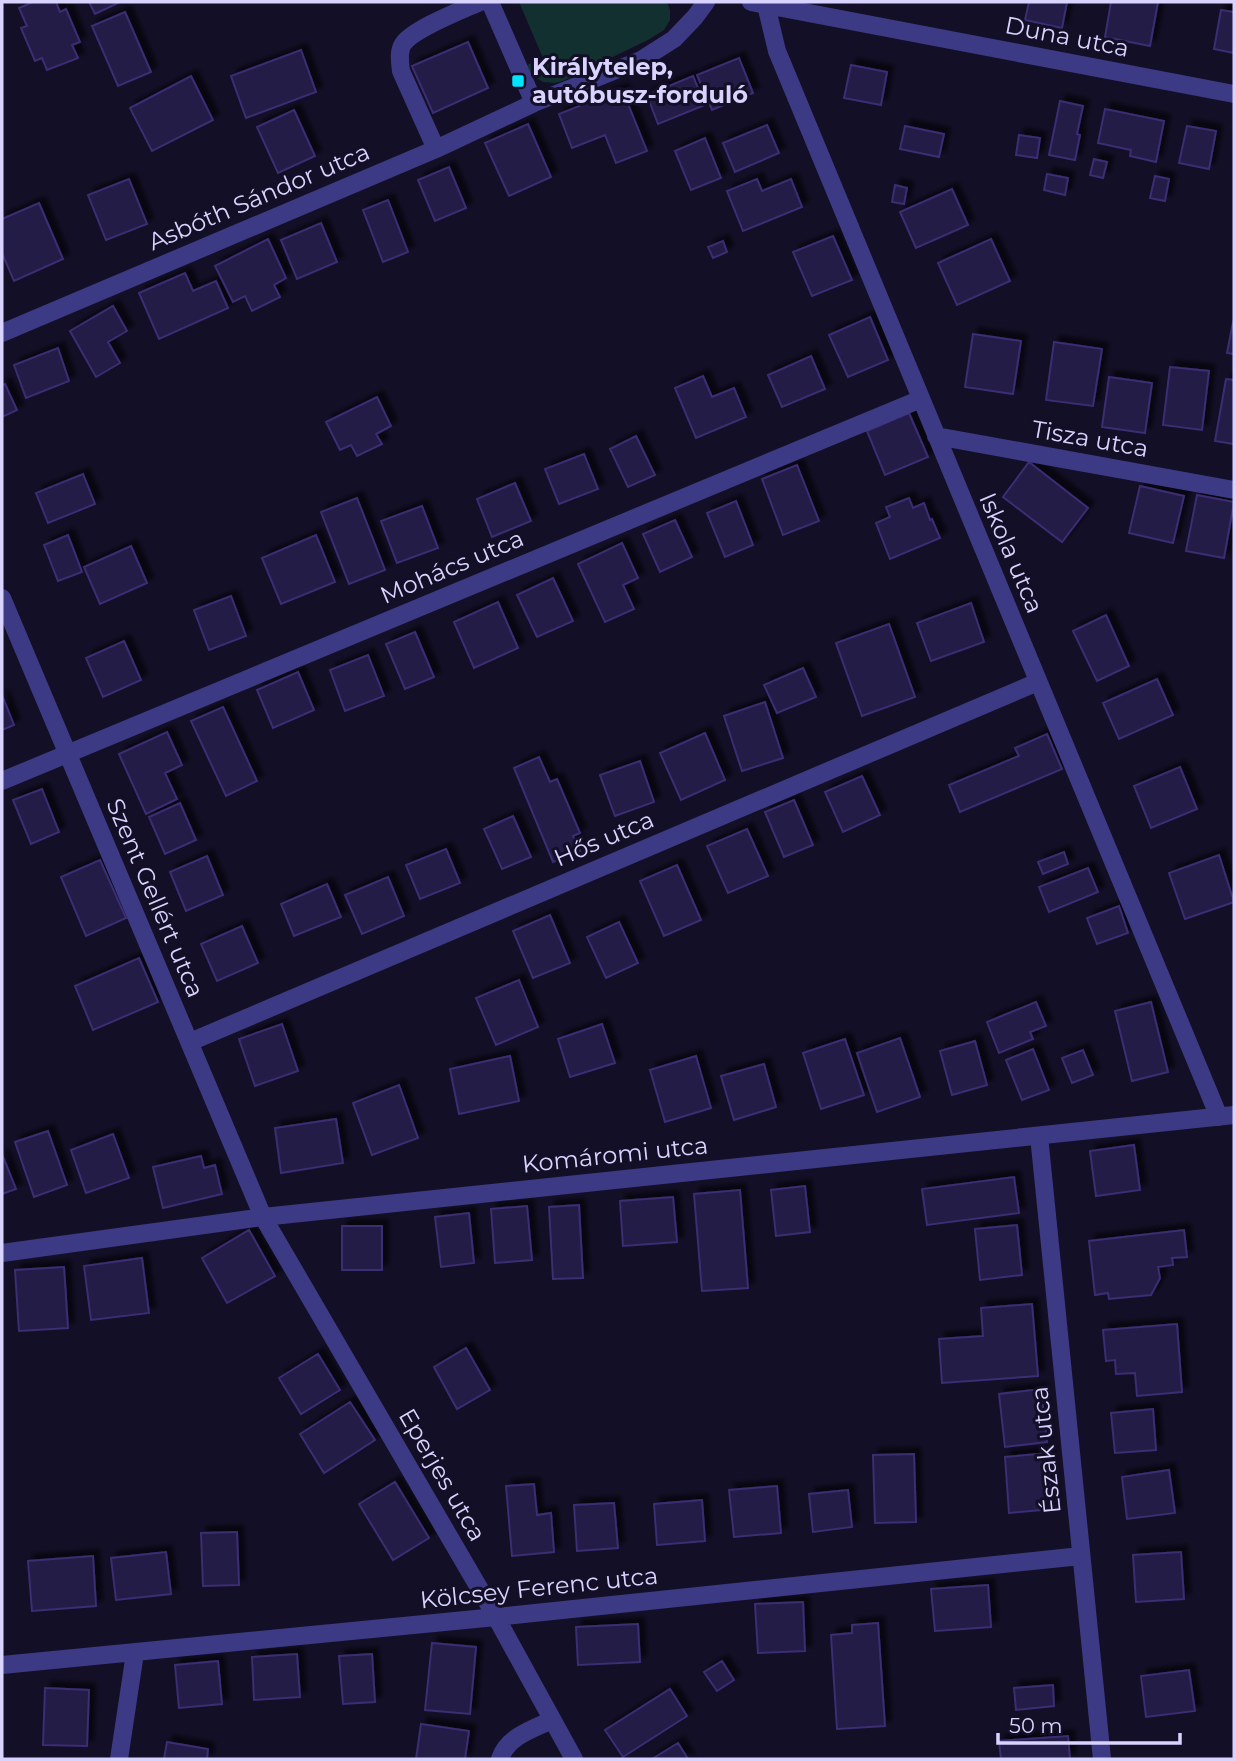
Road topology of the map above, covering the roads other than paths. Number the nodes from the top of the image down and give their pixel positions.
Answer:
1 (480, 2) edge
2 (490, 2) edge
3 (706, 2) edge
4 (762, 3) edge
5 (1234, 94) edge
6 (534, 103) junction
7 (436, 149) junction
8 (2, 333) edge
9 (921, 399) junction
10 (936, 436) junction
11 (1234, 490) edge
12 (2, 598) edge
13 (1038, 682) junction
14 (67, 753) junction
15 (2, 781) edge
16 (190, 1042) junction
17 (1226, 1116) edge
18 (1039, 1136) junction
19 (263, 1217) junction
20 (2, 1253) edge
21 (1081, 1556) junction
22 (496, 1617) junction
23 (135, 1653) junction
24 (2, 1665) edge
25 (552, 1720) junction
26 (118, 1759) edge
27 (500, 1759) edge
28 (574, 1759) edge
29 (1102, 1759) edge

1 - 7 street
2 - 6 street
3 - 6 street, Asbóth Sándor utca
4 - 5 street, Duna utca
4 - 9 street, Iskola utca
6 - 7 street, Asbóth Sándor utca
7 - 8 street, Asbóth Sándor utca
9 - 10 street, Iskola utca
9 - 14 street, Mohács utca
10 - 11 street, Tisza utca
10 - 13 street, Iskola utca
12 - 14 street, Szent Gellért utca
13 - 16 street, Hős utca
13 - 17 street, Iskola utca
14 - 15 street, Mohács utca
14 - 16 street, Szent Gellért utca
16 - 19 street, Szent Gellért utca
17 - 18 street, Komáromi utca
18 - 19 street, Komáromi utca
18 - 21 street, Észak utca
19 - 20 street, Komáromi utca
19 - 22 street, Eperjes utca
21 - 22 street, Kölcsey Ferenc utca
21 - 29 street, Észak utca
22 - 23 street, Kölcsey Ferenc utca
22 - 25 street, Eperjes utca
23 - 24 street, Kölcsey Ferenc utca
23 - 26 street
25 - 27 street
25 - 28 street, Eperjes utca

